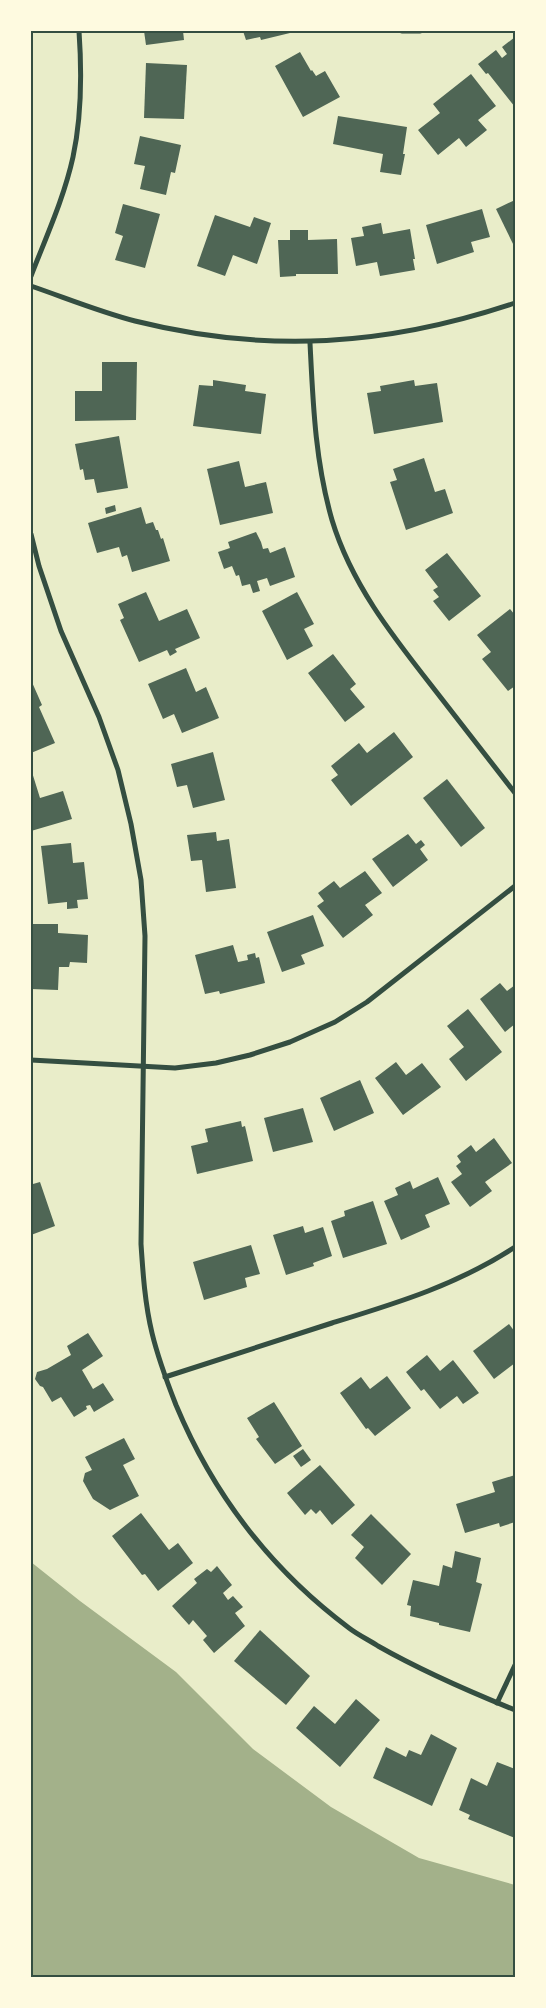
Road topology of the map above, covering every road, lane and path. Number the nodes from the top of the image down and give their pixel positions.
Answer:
1 (79, 31) edge
2 (402, 31) edge
3 (420, 31) edge
4 (31, 276) edge
5 (31, 286) edge
6 (515, 303) edge
7 (310, 343) junction
8 (31, 534) edge
9 (515, 793) edge
10 (515, 886) edge
11 (31, 1060) edge
12 (144, 1068) junction
13 (515, 1247) edge
14 (165, 1377) junction
15 (515, 1665) edge
16 (497, 1703) junction
17 (515, 1710) edge

1 - 4 street
2 - 3 street
5 - 7 street
6 - 7 street
7 - 9 street
8 - 12 street
10 - 12 street
11 - 12 street
12 - 14 street
13 - 14 street
14 - 16 street
15 - 16 street
16 - 17 street

